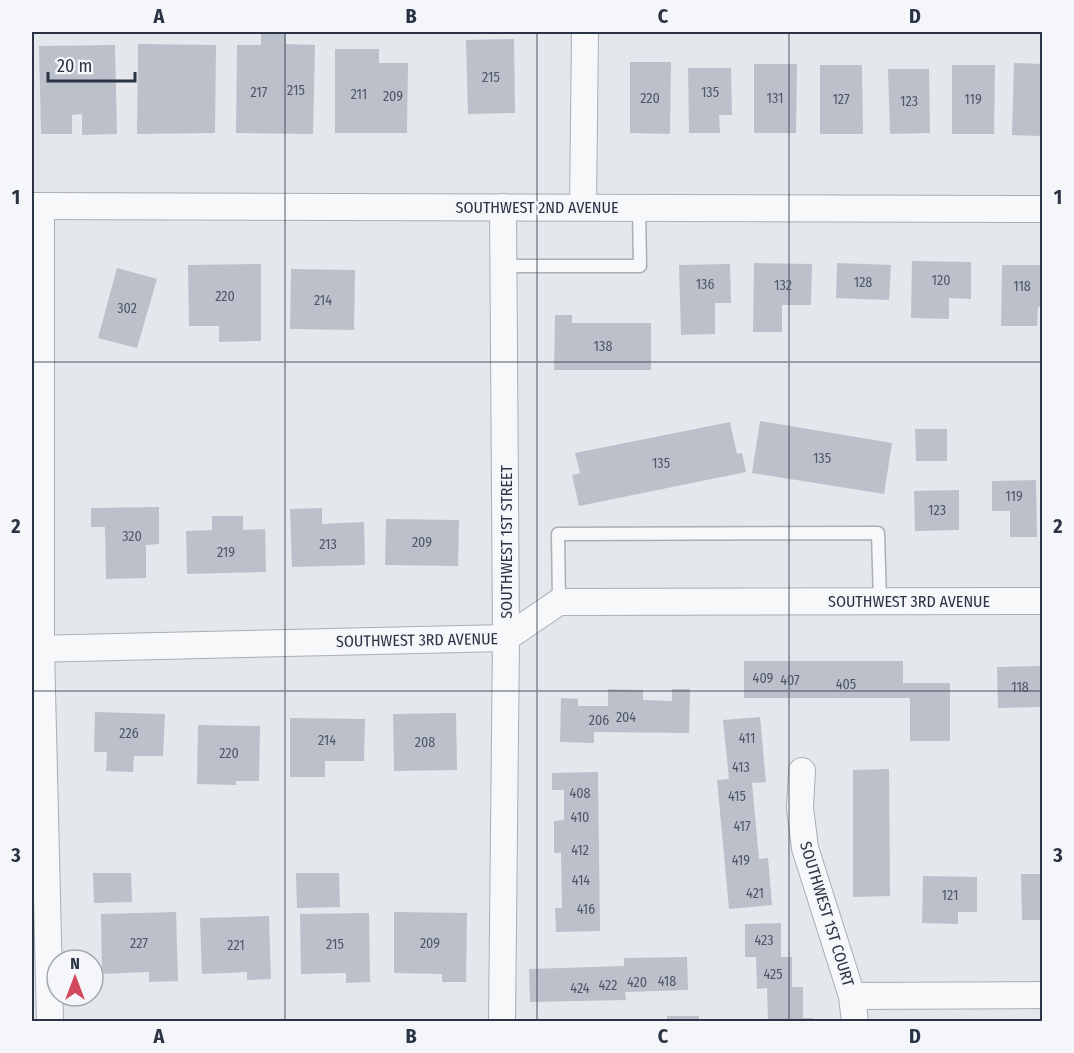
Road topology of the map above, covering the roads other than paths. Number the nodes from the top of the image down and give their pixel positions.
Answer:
1 (585, 32) edge
2 (36, 206) edge
3 (503, 207) junction
4 (584, 207) junction
5 (639, 207) junction
6 (1042, 209) edge
7 (504, 266) junction
8 (880, 601) junction
9 (1042, 601) edge
10 (559, 602) junction
11 (506, 638) junction
12 (36, 649) edge
13 (802, 771) dead end
14 (1042, 995) edge
15 (852, 996) junction
16 (50, 1022) edge
17 (502, 1022) edge
18 (855, 1022) edge

1 - 4 street
2 - 3 street, SOUTHWEST 2ND AVENUE
2 - 12 street
3 - 4 street, SOUTHWEST 2ND AVENUE
3 - 7 street, SOUTHWEST 1ST STREET
4 - 5 street, SOUTHWEST 2ND AVENUE
5 - 6 street, SOUTHWEST 2ND AVENUE
5 - 7 lane
7 - 11 street, SOUTHWEST 1ST STREET
8 - 9 street, SOUTHWEST 3RD AVENUE
8 - 10 street, SOUTHWEST 3RD AVENUE
8 - 10 lane
10 - 11 street, SOUTHWEST 3RD AVENUE
11 - 12 street, SOUTHWEST 3RD AVENUE
11 - 17 street, SOUTHWEST 1ST STREET
12 - 16 street
13 - 15 street, SOUTHWEST 1ST COURT
14 - 15 street
15 - 18 street, SOUTHWEST 1ST COURT

